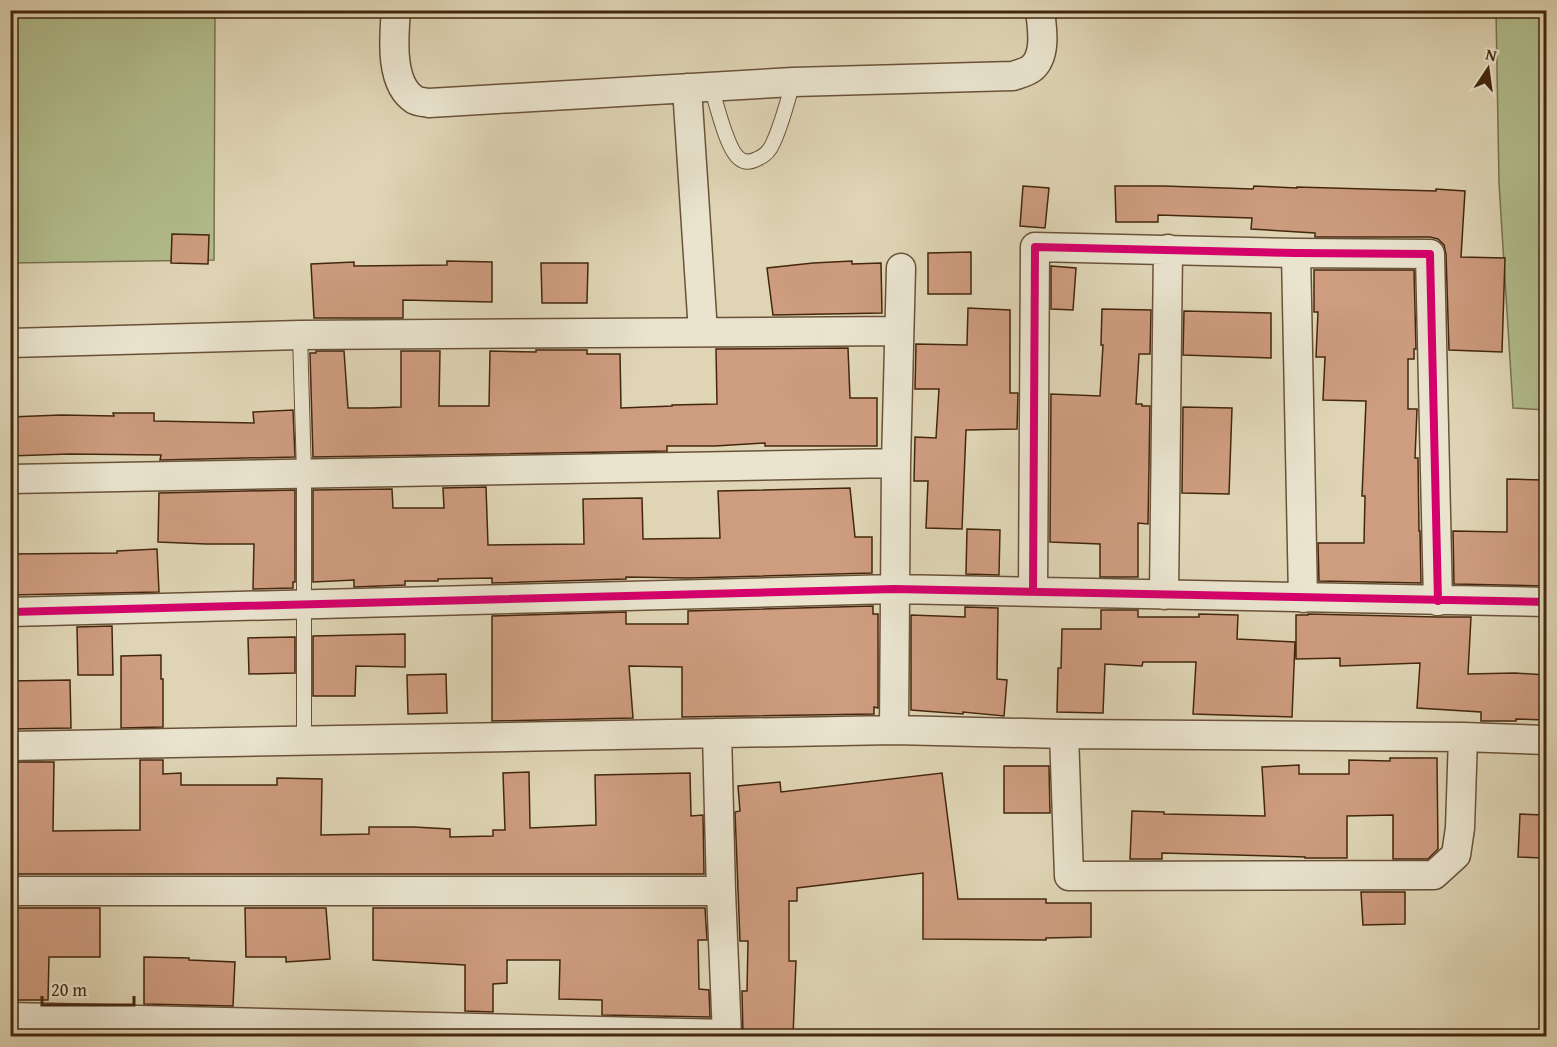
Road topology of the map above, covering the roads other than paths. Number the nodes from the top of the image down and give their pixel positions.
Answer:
1 (396, 10) edge
2 (1040, 10) edge
3 (794, 82) junction
4 (699, 87) junction
5 (1168, 249) junction
6 (1296, 253) junction
7 (901, 268) dead end
8 (899, 331) junction
9 (703, 332) junction
10 (300, 335) junction
11 (10, 343) edge
12 (896, 463) junction
13 (304, 474) junction
14 (10, 479) edge
15 (894, 589) junction
16 (1033, 592) junction
17 (1164, 595) junction
18 (1303, 598) junction
19 (1438, 601) junction
20 (1546, 602) edge
21 (305, 604) junction
22 (10, 612) edge
23 (894, 730) junction
24 (717, 733) junction
25 (1064, 734) junction
26 (1463, 737) junction
27 (1546, 740) edge
28 (304, 741) junction
29 (10, 746) edge
30 (10, 891) edge
31 (721, 891) junction
32 (10, 1017) edge
33 (727, 1035) edge

1 - 4 street
2 - 3 street
3 - 4 street
3 - 4 lane
4 - 9 street
5 - 6 street
5 - 16 street
5 - 17 street
6 - 18 street
6 - 19 street
7 - 8 street
8 - 9 street
8 - 12 street
9 - 10 street
10 - 11 street
10 - 13 lane
12 - 13 street
12 - 15 street
13 - 14 street
13 - 21 lane
15 - 16 street
15 - 21 street
15 - 23 street
16 - 17 street
17 - 18 street
18 - 19 street
19 - 20 street
21 - 22 street
21 - 28 lane
23 - 24 street
23 - 25 street
24 - 28 street
24 - 31 street
25 - 26 street
25 - 26 street
26 - 27 street
28 - 29 street
30 - 31 street
31 - 33 street
32 - 33 street

